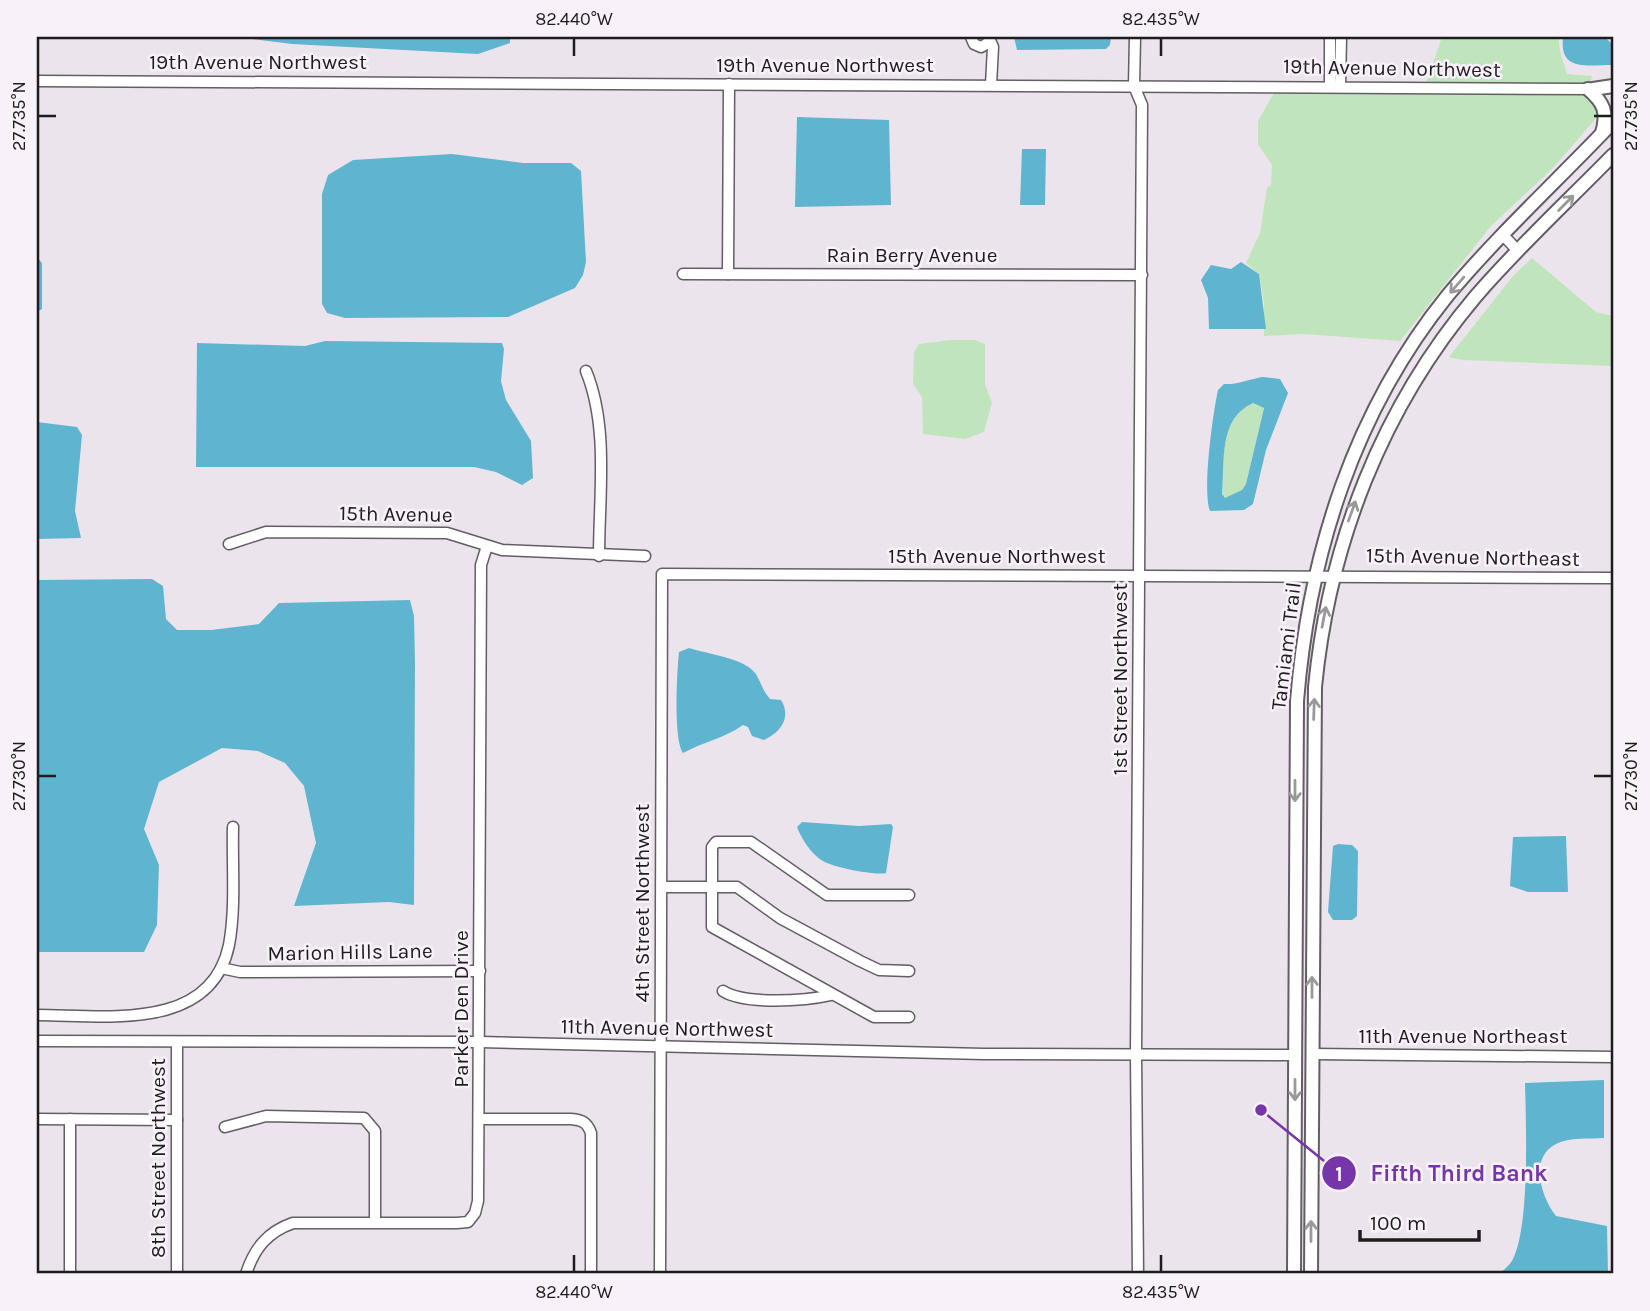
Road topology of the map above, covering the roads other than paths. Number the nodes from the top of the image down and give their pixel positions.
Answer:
1 (971, 37) edge
2 (989, 37) edge
3 (1135, 37) edge
4 (1329, 37) edge
5 (1341, 37) edge
6 (981, 47) junction
7 (1335, 53) junction
8 (992, 58) junction
9 (37, 80) edge
10 (729, 84) junction
11 (991, 85) junction
12 (1134, 86) junction
13 (1335, 86) junction
14 (1613, 88) edge
15 (1590, 89) junction
16 (1613, 122) edge
17 (1602, 134) junction
18 (1613, 155) edge
19 (1503, 235) junction
20 (1518, 251) junction
21 (683, 274) dead end
22 (729, 274) junction
23 (1142, 275) junction
24 (586, 371) dead end
25 (229, 544) dead end
26 (487, 545) junction
27 (598, 556) junction
28 (645, 556) dead end
29 (662, 574) joint
30 (1140, 575) junction
31 (1333, 576) junction
32 (1314, 578) junction
33 (1613, 578) edge
34 (1296, 763) junction
35 (1313, 764) junction
36 (233, 827) dead end
37 (1295, 868) junction
38 (1313, 868) junction
39 (662, 887) junction
40 (712, 887) junction
41 (909, 895) dead end
42 (222, 968) junction
43 (480, 971) junction
44 (909, 971) dead end
45 (723, 991) dead end
46 (831, 995) junction
47 (1295, 1011) junction
48 (37, 1016) edge
49 (909, 1017) dead end
50 (37, 1041) edge
51 (177, 1042) junction
52 (480, 1042) junction
53 (661, 1048) junction
54 (1136, 1055) junction
55 (1295, 1055) junction
56 (1312, 1055) junction
57 (1613, 1057) edge
58 (1312, 1075) junction
59 (37, 1119) edge
60 (70, 1119) junction
61 (479, 1119) junction
62 (177, 1120) junction
63 (225, 1128) dead end
64 (375, 1222) junction
65 (70, 1274) edge
66 (177, 1274) edge
67 (246, 1274) edge
68 (591, 1274) edge
69 (660, 1274) edge
70 (1138, 1274) edge
71 (1294, 1274) edge
72 (1311, 1274) edge

1 - 6 street
2 - 6 street
2 - 8 street
3 - 12 street, 1st Street Northwest
4 - 7 street
5 - 7 street
6 - 8 street
7 - 13 street
8 - 11 street
9 - 10 street, 19th Avenue Northwest
10 - 11 street, 19th Avenue Northwest
10 - 22 street
11 - 12 street, 19th Avenue Northwest
12 - 13 street, 19th Avenue Northwest
12 - 23 street, 1st Street Northwest
13 - 15 street, 19th Avenue Northwest
14 - 15 main road
15 - 17 main road
16 - 17 main road, Tamiami Trail
17 - 19 main road, Tamiami Trail
20 -> 18 main road, Tamiami Trail
19 - 20 street
19 -> 32 main road, Tamiami Trail
31 -> 20 main road, Tamiami Trail
21 - 22 street, Rain Berry Avenue
22 - 23 street, Rain Berry Avenue
23 - 30 street, 1st Street Northwest
24 - 27 street
25 - 26 street, 15th Avenue
26 - 27 street, 15th Avenue
26 - 43 street, Parker Den Drive
27 - 28 street, 15th Avenue
29 - 30 street, 15th Avenue Northwest
29 - 39 street, 4th Street Northwest
30 - 32 street, 15th Avenue Northwest
30 - 54 street, 1st Street Northwest
31 - 32 street, 15th Avenue Northwest
31 - 33 street, 15th Avenue Northeast
35 -> 31 main road, Tamiami Trail
32 - 34 main road, Tamiami Trail
34 - 35 main road
34 -> 37 main road, Tamiami Trail
35 - 38 main road, Tamiami Trail
36 - 42 street
37 - 38 main road
37 - 47 main road, Tamiami Trail
56 -> 38 main road, Tamiami Trail
39 - 40 street
39 - 53 street, 4th Street Northwest
40 - 41 street
40 - 44 street
40 - 46 street
42 - 43 street, Marion Hills Lane
42 - 48 street
43 - 52 street, Parker Den Drive
45 - 46 street
46 - 49 street
47 - 55 main road, Tamiami Trail
47 - 56 main road
50 - 51 street, 11th Avenue Northwest
51 - 52 street, 11th Avenue Northwest
51 - 62 street, 8th Street Northwest
52 - 53 street, 11th Avenue Northwest
52 - 61 street, Parker Den Drive
53 - 54 street, 11th Avenue Northwest
53 - 69 street, 4th Street Northwest
54 - 55 street, 11th Avenue Northwest
54 - 70 street, 1st Street Northwest
55 - 58 main road
55 -> 71 main road, Tamiami Trail
56 - 57 street, 11th Avenue Northeast
56 - 58 main road, Tamiami Trail
72 -> 58 main road, Tamiami Trail
59 - 60 street
60 - 62 street
60 - 65 street
61 - 64 street, Parker Den Drive
61 - 68 street
62 - 66 street, 8th Street Northwest
63 - 64 street
64 - 67 street, Parker Den Drive

